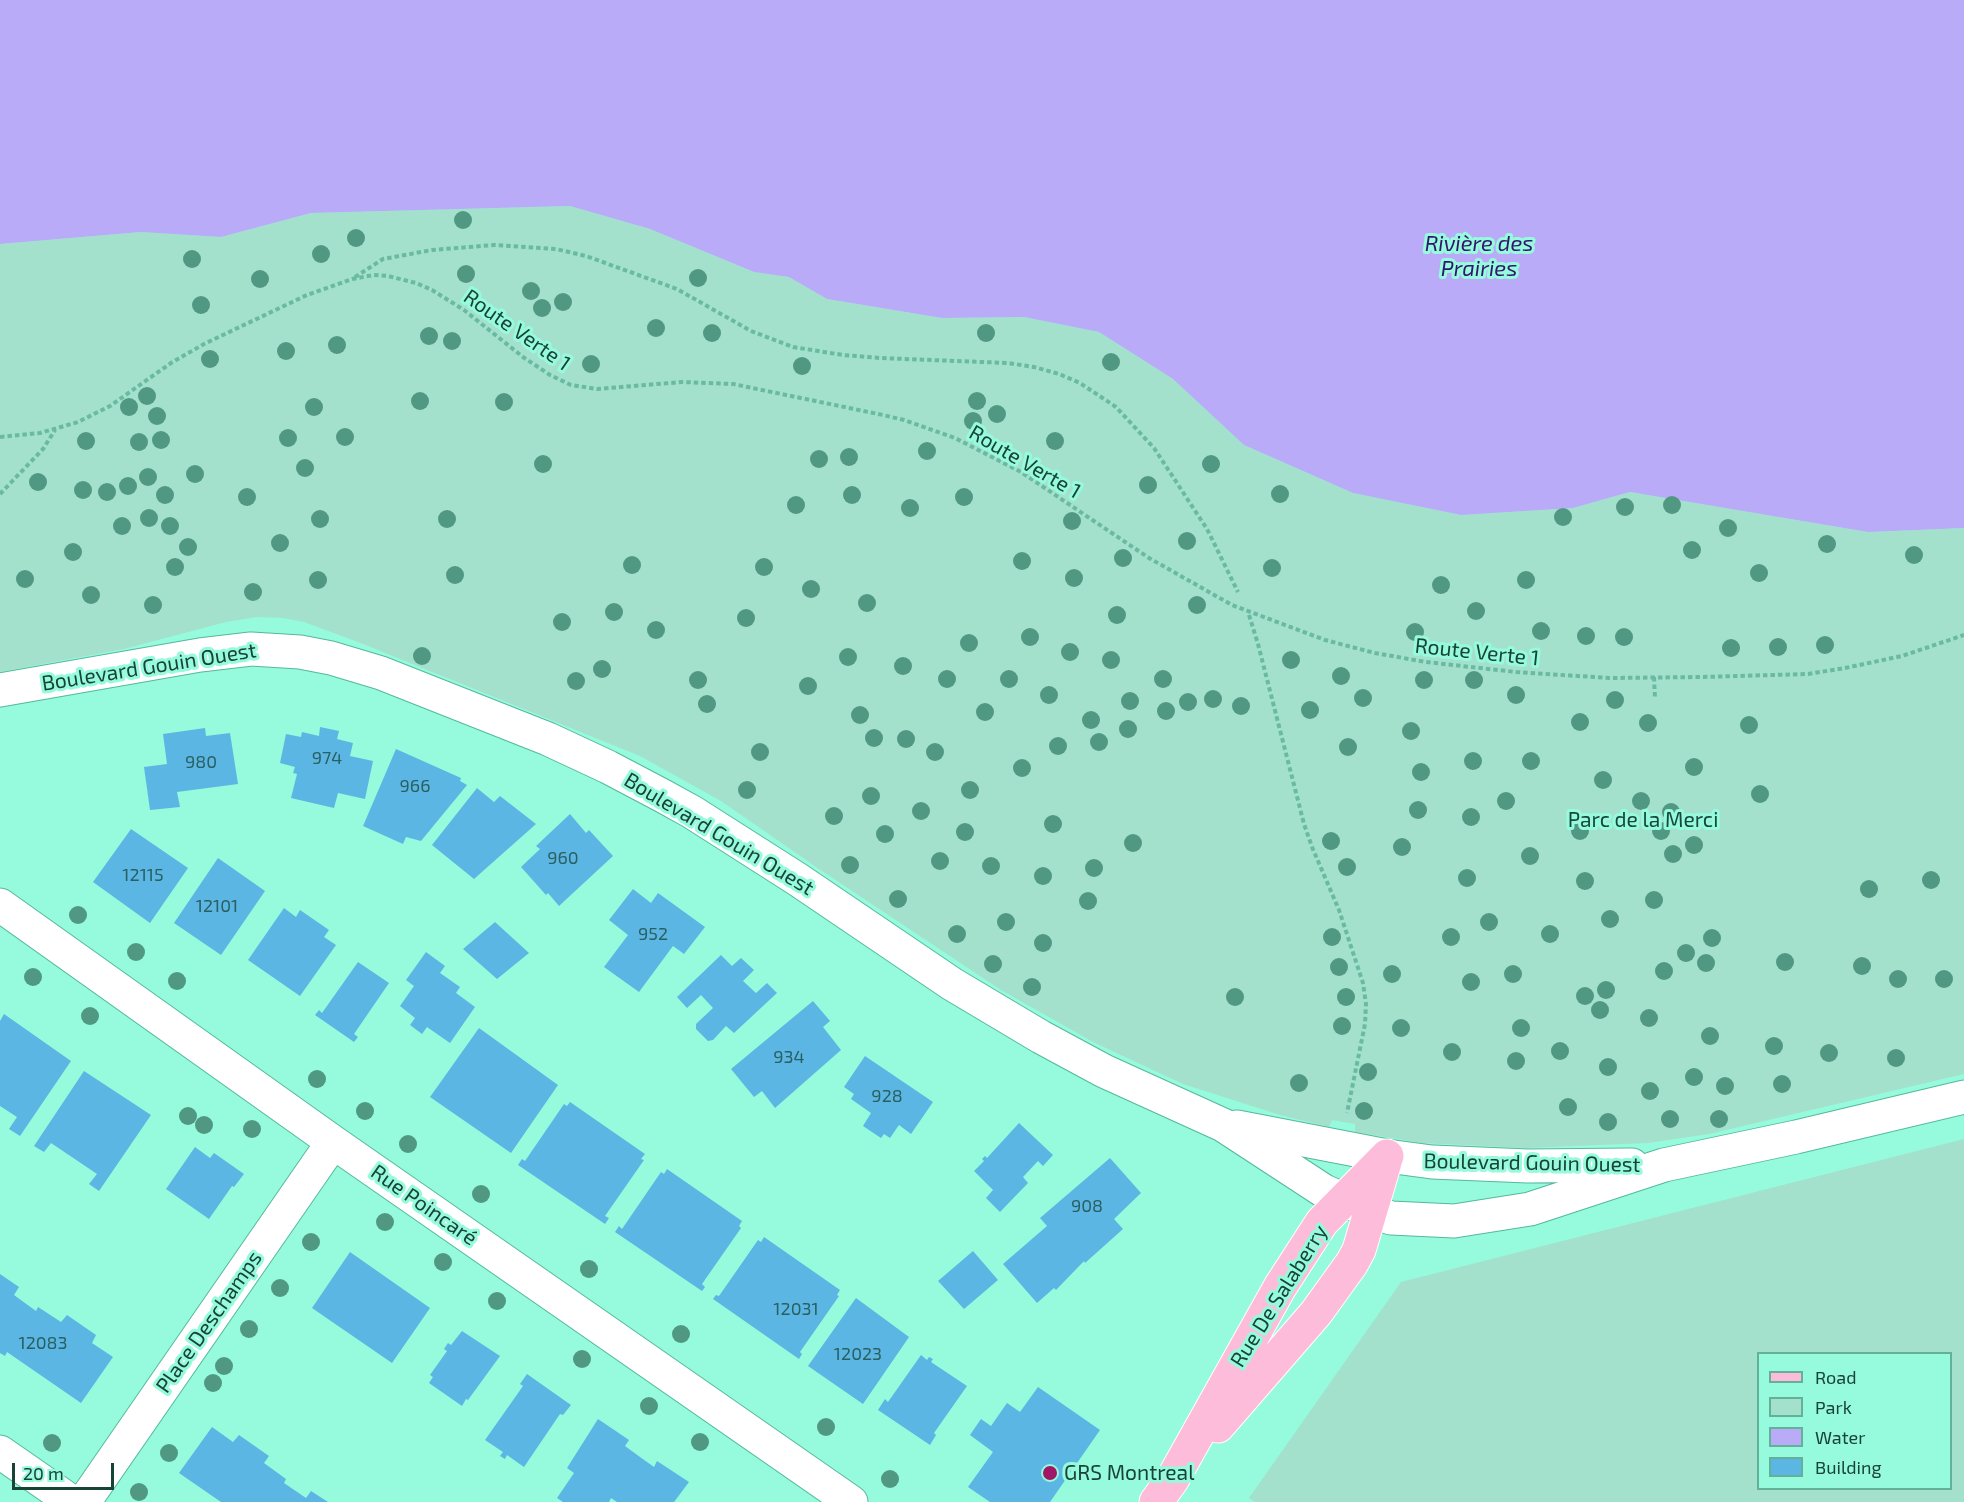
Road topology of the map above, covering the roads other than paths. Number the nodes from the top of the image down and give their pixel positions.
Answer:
1 (0, 690) edge
2 (0, 905) edge
3 (1964, 1097) edge
4 (1223, 1125) junction
5 (333, 1142) junction
6 (1387, 1156) junction
7 (1664, 1165) junction
8 (1357, 1206) junction
9 (0, 1452) edge
10 (1164, 1491) edge
11 (72, 1502) edge
12 (84, 1502) edge
13 (851, 1502) edge

1 - 4 street, Boulevard Gouin Ouest
2 - 5 street, Rue Poincaré
3 - 7 street, Boulevard Gouin Ouest
4 - 6 street, Boulevard Gouin Ouest
4 - 8 street, Boulevard Gouin Ouest
5 - 12 street, Place Deschamps
5 - 13 street, Rue Poincaré
6 - 7 street, Boulevard Gouin Ouest
6 - 8 main road, Rue De Salaberry
7 - 8 street, Boulevard Gouin Ouest
8 - 10 main road, Rue De Salaberry
8 - 10 main road, Rue De Salaberry
9 - 11 street

